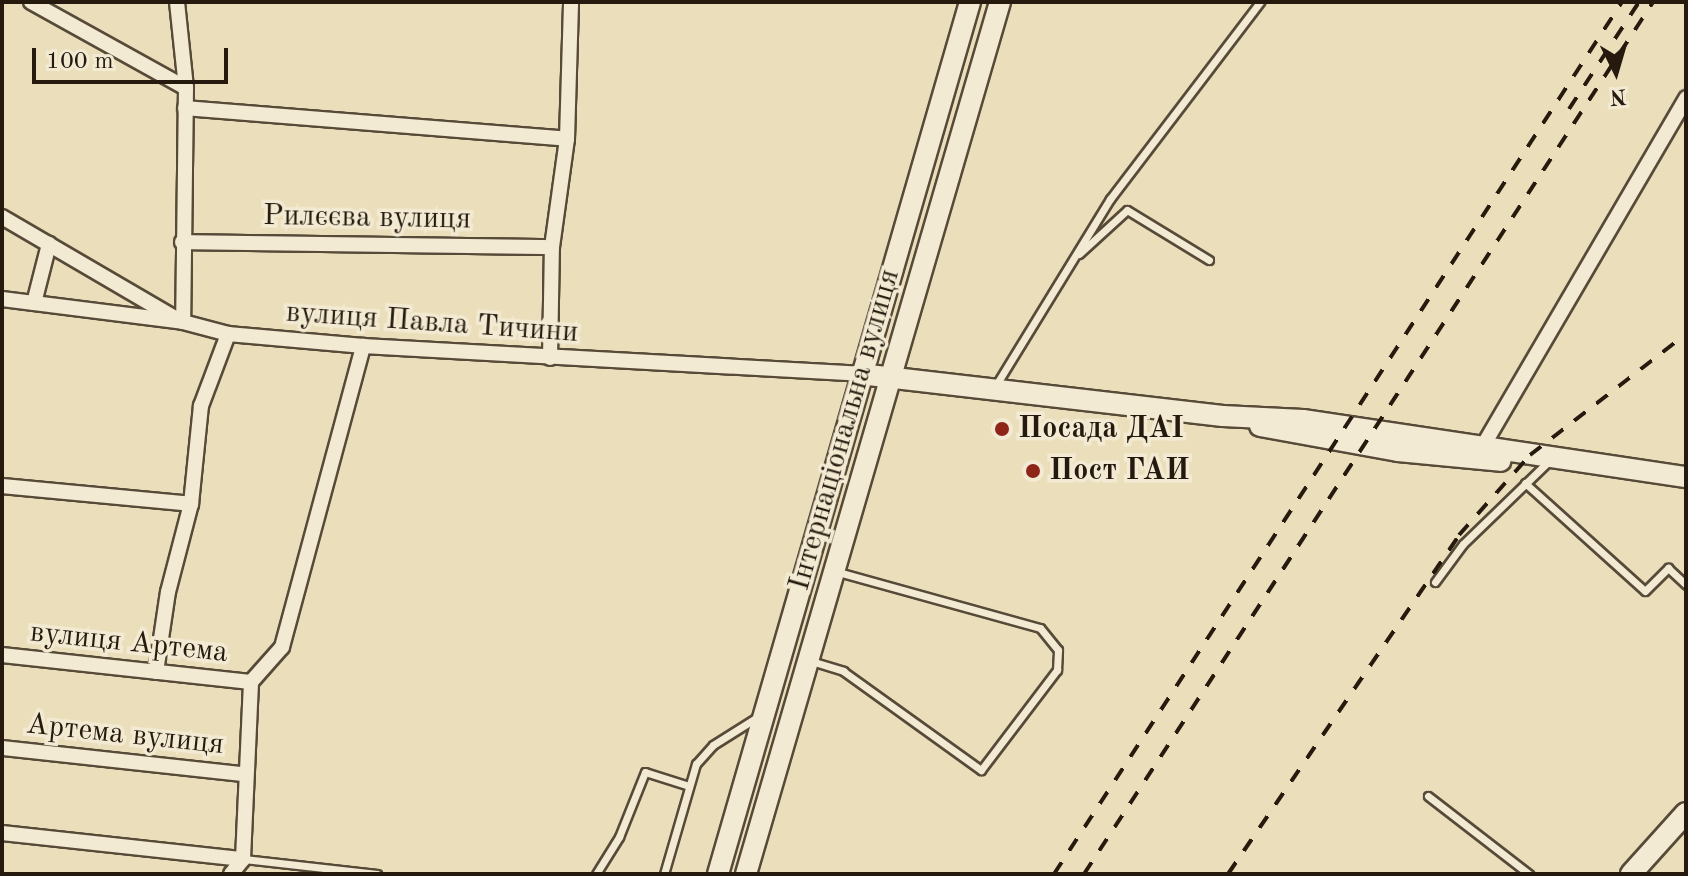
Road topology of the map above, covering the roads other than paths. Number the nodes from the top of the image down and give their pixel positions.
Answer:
1 (31, 2) edge
2 (177, 2) edge
3 (571, 2) edge
4 (970, 2) edge
5 (1000, 2) edge
6 (1260, 2) edge
7 (186, 88) junction
8 (1686, 98) edge
9 (185, 108) junction
10 (567, 139) junction
11 (2, 217) edge
12 (182, 242) junction
13 (49, 244) junction
14 (552, 247) junction
15 (1209, 260) dead end
16 (1068, 264) junction
17 (2, 299) edge
18 (34, 303) junction
19 (183, 322) junction
20 (228, 334) junction
21 (363, 346) junction
22 (550, 358) junction
23 (860, 374) junction
24 (893, 380) junction
25 (994, 389) junction
26 (1223, 416) junction
27 (1483, 446) junction
28 (1549, 461) junction
29 (1686, 477) edge
30 (1525, 483) junction
31 (2, 486) edge
32 (191, 504) junction
33 (1459, 535) dead end
34 (1463, 544) junction
35 (836, 572) junction
36 (1435, 582) dead end
37 (1686, 585) edge
38 (2, 655) edge
39 (809, 661) junction
40 (156, 672) junction
41 (251, 682) junction
42 (764, 713) junction
43 (2, 748) edge
44 (243, 774) junction
45 (686, 785) junction
46 (1428, 796) dead end
47 (1686, 813) edge
48 (2, 833) edge
49 (243, 859) junction
50 (231, 874) edge
51 (377, 874) edge
52 (596, 874) edge
53 (664, 874) edge
54 (718, 874) edge
55 (746, 874) edge
56 (1529, 874) edge
57 (1631, 874) edge

1 - 7 street
2 - 7 street
3 - 10 street
4 - 23 main road, Інтернаціональна вулиця
5 - 24 main road, Інтернаціональна вулиця
6 - 16 lane
7 - 9 street
8 - 27 street
9 - 10 street
9 - 12 street
10 - 14 street
11 - 13 street
12 - 14 street, Рилєєва вулиця
12 - 19 street
13 - 18 street
13 - 19 street
14 - 22 street
15 - 16 lane
16 - 25 lane
17 - 18 street, вулиця Павла Тичини
18 - 19 street, вулиця Павла Тичини
19 - 20 street, вулиця Павла Тичини
20 - 21 street, вулиця Павла Тичини
20 - 32 street
21 - 22 street, вулиця Павла Тичини
21 - 41 street
22 - 23 street, вулиця Павла Тичини
23 - 24 main road
23 - 42 main road, Інтернаціональна вулиця
24 - 25 main road
24 - 35 main road, Інтернаціональна вулиця
25 - 26 main road
26 - 27 main road
26 - 28 main road
27 - 28 main road
28 - 29 main road
28 - 30 lane
30 - 34 lane
30 - 37 lane
31 - 32 street
32 - 40 street
33 - 34 lane
34 - 36 lane
35 - 39 main road, Інтернаціональна вулиця
35 - 39 lane
38 - 40 street, вулиця Артема
39 - 55 main road, Інтернаціональна вулиця
40 - 41 street, вулиця Артема
41 - 44 street
42 - 45 lane
42 - 54 main road, Інтернаціональна вулиця
43 - 44 street, Артема вулиця
44 - 49 street
45 - 52 lane
45 - 53 lane
46 - 56 lane
47 - 57 main road
48 - 49 street
49 - 50 street
49 - 51 lane

